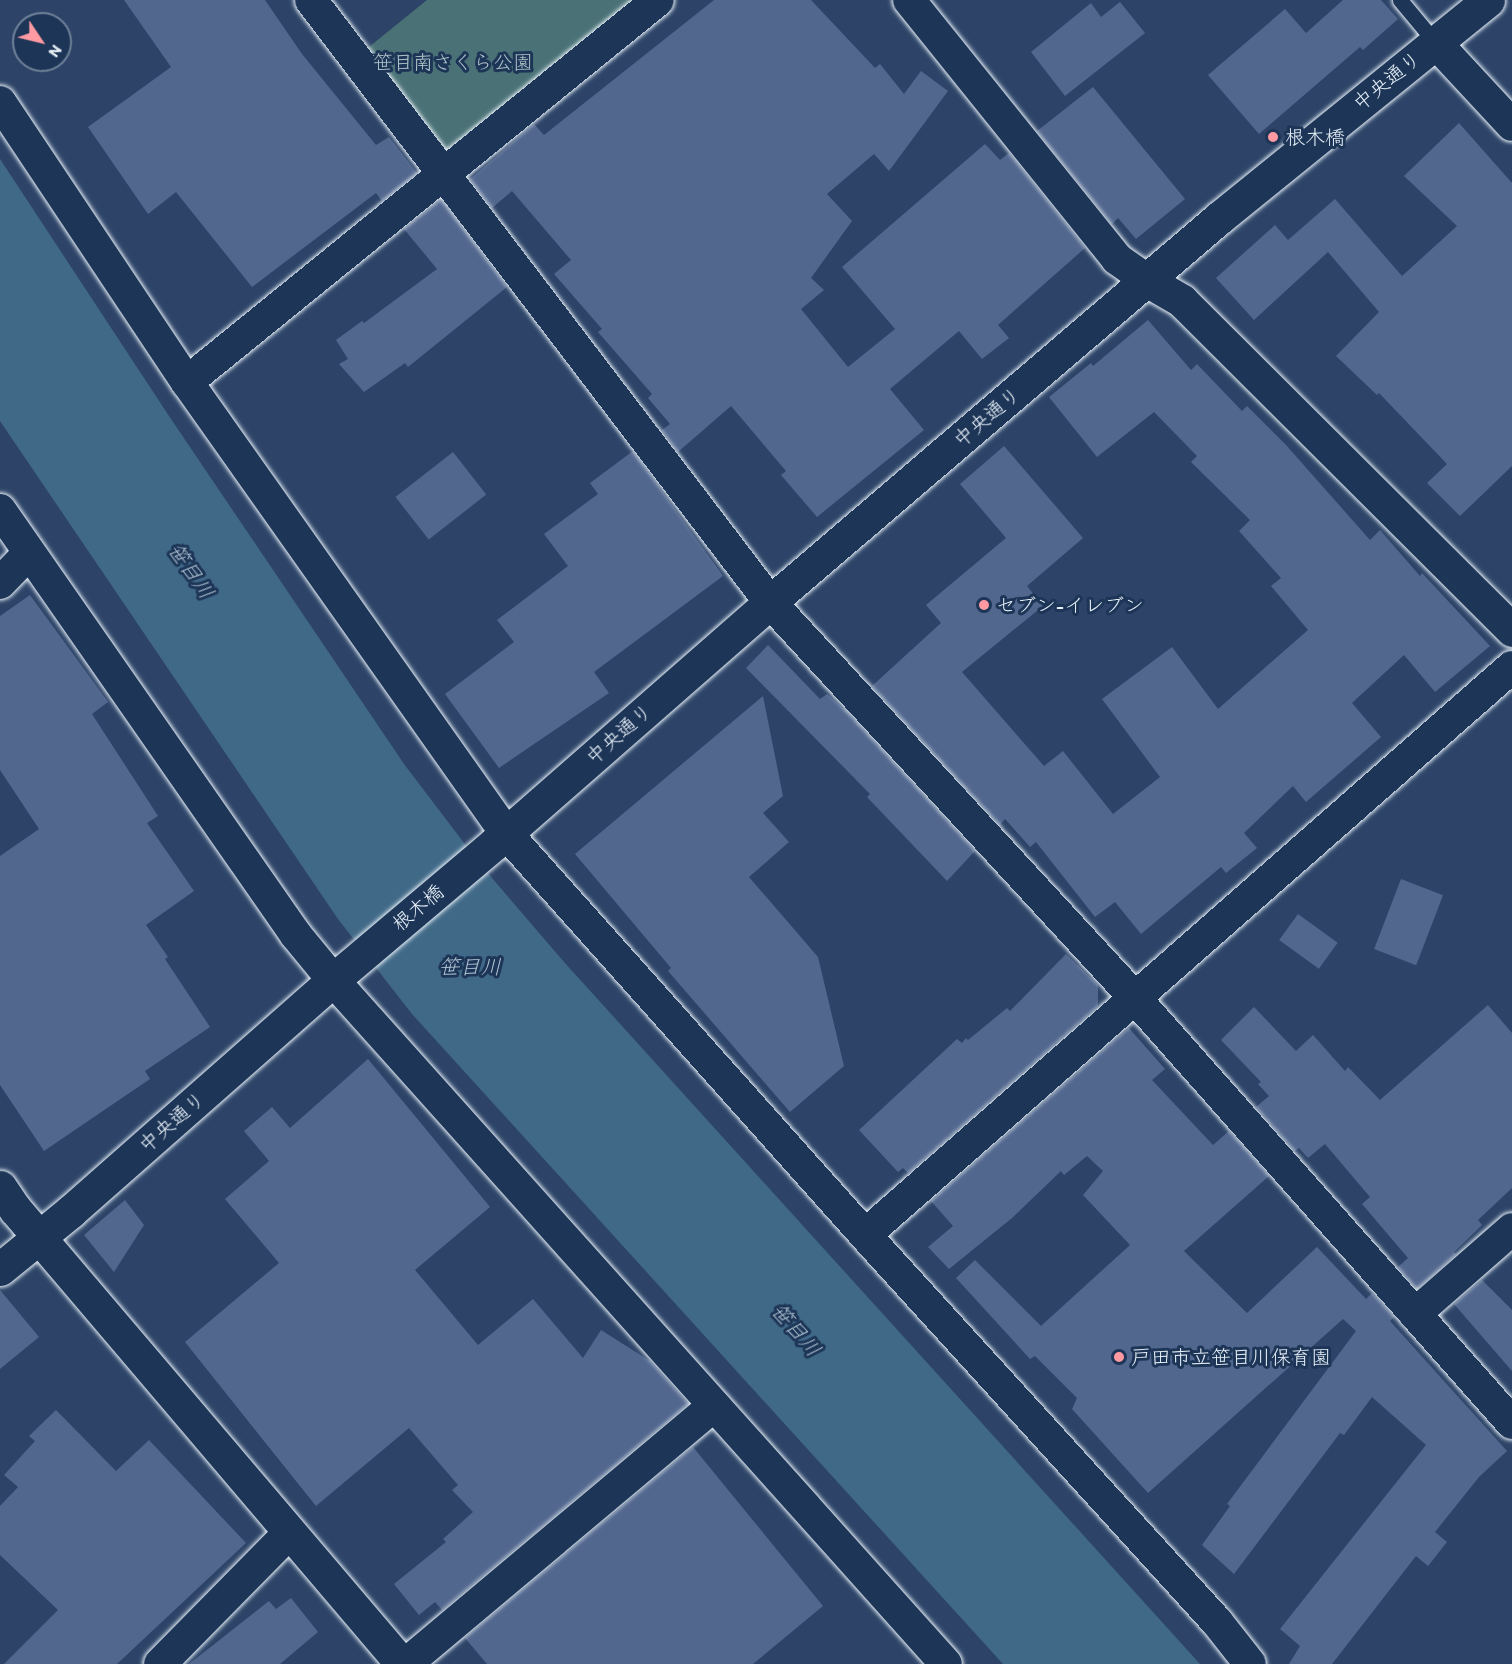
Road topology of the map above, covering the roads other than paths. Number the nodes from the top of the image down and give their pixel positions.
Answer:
1 (311, 0) edge
2 (658, 0) edge
3 (909, 0) edge
4 (1400, 0) edge
5 (1488, 0) edge
6 (1434, 42) junction
7 (0, 102) edge
8 (1512, 125) edge
9 (444, 175) junction
10 (1148, 281) junction
11 (187, 382) junction
12 (0, 510) edge
13 (29, 553) junction
14 (0, 583) edge
15 (770, 602) junction
16 (1512, 630) edge
17 (1512, 667) edge
18 (500, 838) junction
19 (337, 976) junction
20 (1135, 998) junction
21 (0, 1187) edge
22 (1512, 1229) edge
23 (865, 1235) junction
24 (39, 1237) junction
25 (0, 1269) edge
26 (1415, 1314) junction
27 (714, 1406) junction
28 (1512, 1423) edge
29 (290, 1533) junction
30 (159, 1664) edge
31 (404, 1664) edge
32 (946, 1664) edge
33 (1250, 1664) edge

1 - 9 street
2 - 9 street
3 - 10 street
4 - 6 lane
5 - 6 street, 中央通り
6 - 8 street
6 - 10 street, 中央通り
7 - 11 street
9 - 11 street
9 - 15 street
10 - 15 street, 中央通り
10 - 16 street
11 - 18 street
12 - 13 street
13 - 14 street
13 - 19 street
15 - 18 street, 中央通り
15 - 20 street
17 - 20 street
18 - 19 street, 根木橋
18 - 23 street
19 - 24 street, 中央通り
19 - 27 street
20 - 23 street
20 - 26 street
21 - 24 street
22 - 26 street
23 - 33 street
24 - 25 street, 中央通り
24 - 29 street
26 - 28 street
27 - 31 street
27 - 32 street
29 - 30 street
29 - 31 street

